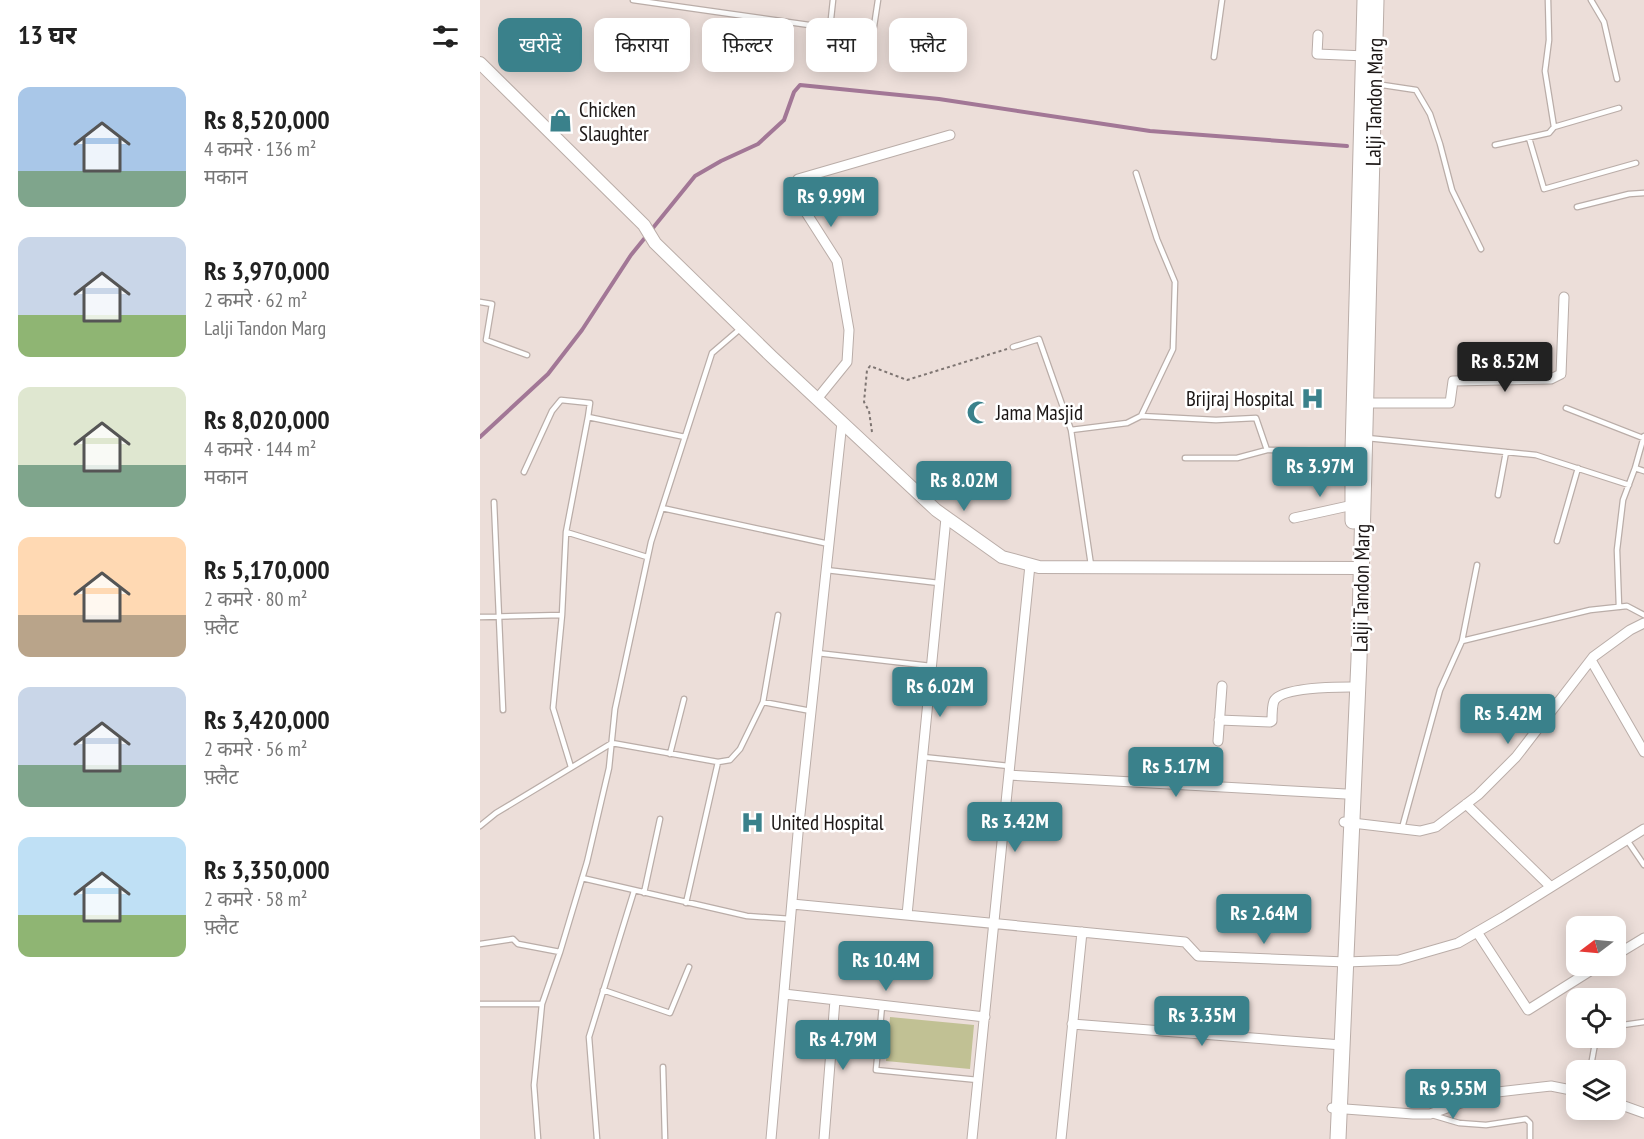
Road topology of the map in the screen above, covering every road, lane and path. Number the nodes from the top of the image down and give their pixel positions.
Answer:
1 (633, 0) edge
2 (833, 0) edge
3 (878, 0) edge
4 (1222, 0) edge
5 (1365, 0) edge
6 (1376, 0) edge
7 (1548, 0) edge
8 (1591, 0) edge
9 (831, 18) edge
10 (875, 18) edge
11 (806, 25) edge
12 (1318, 35) dead end
13 (1368, 56) junction
14 (1214, 57) dead end
15 (480, 63) edge
16 (1617, 79) dead end
17 (1374, 84) junction
18 (1619, 108) dead end
19 (1554, 127) junction
20 (950, 135) dead end
21 (1529, 138) junction
22 (1495, 145) dead end
23 (1636, 163) dead end
24 (1136, 173) dead end
25 (1644, 193) edge
26 (1577, 207) dead end
27 (1481, 249) dead end
28 (1363, 273) junction
29 (1564, 297) dead end
30 (480, 302) edge
31 (742, 327) junction
32 (1013, 347) joint
33 (527, 355) dead end
34 (817, 399) junction
35 (1366, 403) junction
36 (1566, 408) dead end
37 (1141, 416) junction
38 (588, 417) junction
39 (842, 422) junction
40 (1071, 430) junction
41 (686, 436) junction
42 (1644, 437) edge
43 (1361, 447) junction
44 (872, 450) junction
45 (1267, 450) junction
46 (1506, 452) junction
47 (1185, 458) dead end
48 (1578, 468) junction
49 (1635, 468) junction
50 (1644, 471) edge
51 (524, 472) dead end
52 (1629, 485) junction
53 (1498, 495) dead end
54 (494, 502) dead end
55 (1353, 506) junction
56 (662, 508) junction
57 (946, 518) junction
58 (1294, 518) dead end
59 (566, 531) junction
60 (1557, 541) dead end
61 (829, 544) junction
62 (647, 556) junction
63 (1030, 565) junction
64 (1477, 565) dead end
65 (1091, 567) junction
66 (1357, 568) junction
67 (826, 570) junction
68 (939, 583) junction
69 (1619, 607) junction
70 (562, 615) junction
71 (778, 615) dead end
72 (1644, 615) edge
73 (499, 616) junction
74 (480, 617) edge
75 (1644, 623) edge
76 (1462, 642) junction
77 (817, 653) junction
78 (1591, 660) junction
79 (932, 666) junction
80 (1222, 686) dead end
81 (1350, 687) junction
82 (684, 699) dead end
83 (763, 702) junction
84 (502, 710) dead end
85 (811, 711) junction
86 (1220, 720) junction
87 (1218, 741) dead end
88 (612, 743) junction
89 (1644, 752) edge
90 (670, 754) junction
91 (923, 757) junction
92 (718, 762) junction
93 (571, 767) junction
94 (1009, 770) junction
95 (1346, 794) junction
96 (1466, 804) junction
97 (660, 819) dead end
98 (1348, 822) junction
99 (480, 826) edge
100 (1402, 828) junction
101 (1644, 830) edge
102 (1627, 840) junction
103 (1644, 865) edge
104 (582, 878) junction
105 (1551, 887) junction
106 (634, 891) junction
107 (644, 893) junction
108 (686, 903) junction
109 (792, 904) junction
110 (907, 915) junction
111 (791, 919) junction
112 (994, 924) junction
113 (1082, 932) junction
114 (1477, 932) junction
115 (1644, 938) edge
116 (480, 944) edge
117 (1626, 949) edge
118 (560, 952) junction
119 (1342, 962) junction
120 (688, 967) dead end
121 (1582, 976) edge
122 (603, 990) junction
123 (784, 994) junction
124 (835, 1000) junction
125 (480, 1004) edge
126 (542, 1004) junction
127 (882, 1006) junction
128 (985, 1017) junction
129 (1644, 1022) edge
130 (1072, 1024) junction
131 (1626, 1025) edge
132 (1338, 1044) junction
133 (663, 1066) dead end
134 (978, 1080) junction
135 (1566, 1089) edge
136 (1626, 1106) edge
137 (1336, 1108) junction
138 (1644, 1110) edge
139 (1430, 1114) junction
140 (538, 1139) edge
141 (597, 1139) edge
142 (665, 1139) edge
143 (771, 1139) edge
144 (824, 1139) edge
145 (972, 1139) edge
146 (1060, 1139) edge
147 (1330, 1139) edge
148 (1338, 1139) edge
149 (1530, 1139) edge

1 - 11 lane
2 - 9 lane
3 - 10 lane
4 - 14 lane
5 - 13 main road, Lalji Tandon Marg
6 - 13 main road, Lalji Tandon Marg
7 - 19 lane
8 - 16 lane
12 - 13 street
13 - 17 main road, Lalji Tandon Marg
13 - 28 main road, Lalji Tandon Marg
15 - 31 street
17 - 27 lane
17 - 28 main road, Lalji Tandon Marg
18 - 19 lane
19 - 21 lane
20 - 34 street
21 - 22 lane
21 - 23 lane
24 - 37 lane
25 - 26 lane
28 - 35 main road, Lalji Tandon Marg
28 - 43 main road, Lalji Tandon Marg
29 - 35 street
30 - 33 lane
31 - 34 street
31 - 41 lane
32 - 40 lane
32 - 44 path
34 - 39 street
35 - 43 main road, Lalji Tandon Marg
36 - 42 lane
37 - 40 lane
37 - 45 lane
38 - 41 lane
38 - 51 lane
38 - 59 lane
39 - 44 street
39 - 61 street
40 - 65 lane
41 - 56 lane
42 - 49 lane
43 - 45 lane
43 - 46 lane
43 - 55 main road, Lalji Tandon Marg
43 - 66 main road, Lalji Tandon Marg
44 - 57 street
45 - 47 lane
46 - 48 lane
46 - 53 lane
48 - 52 lane
48 - 60 lane
49 - 50 lane
49 - 52 lane
52 - 69 lane
54 - 73 lane
55 - 58 street
55 - 66 main road, Lalji Tandon Marg
56 - 61 lane
56 - 62 lane
57 - 63 street
57 - 68 street
59 - 62 lane
59 - 70 lane
61 - 67 street
62 - 88 lane
63 - 65 street
63 - 94 street
64 - 76 lane
65 - 66 street
66 - 81 main road, Lalji Tandon Marg
66 - 98 main road, Lalji Tandon Marg
67 - 68 lane
67 - 77 street
68 - 79 street
69 - 72 lane
69 - 76 lane
70 - 73 lane
70 - 93 lane
71 - 83 lane
73 - 74 lane
73 - 84 lane
75 - 78 street
76 - 100 lane
77 - 79 lane
77 - 85 street
78 - 89 street
78 - 96 street
79 - 91 street
80 - 86 street
81 - 86 street
81 - 95 main road, Lalji Tandon Marg
82 - 90 lane
83 - 85 lane
83 - 92 lane
85 - 109 street
86 - 87 street
88 - 90 lane
88 - 93 lane
88 - 104 lane
90 - 92 lane
91 - 94 lane
91 - 110 street
92 - 108 lane
93 - 99 lane
94 - 95 street
94 - 112 street
95 - 98 main road, Lalji Tandon Marg
96 - 100 street
96 - 105 street
97 - 107 lane
98 - 100 street
98 - 119 main road, Lalji Tandon Marg
101 - 102 street
102 - 103 lane
102 - 105 street
104 - 106 lane
104 - 118 lane
105 - 114 street
106 - 107 lane
106 - 122 lane
107 - 108 lane
108 - 111 lane
109 - 110 street
109 - 111 street
110 - 112 street
111 - 123 street
112 - 113 street
112 - 128 street
113 - 119 street
113 - 130 street
114 - 119 street
114 - 121 street
115 - 117 street
116 - 118 lane
118 - 126 lane
119 - 132 main road, Lalji Tandon Marg
120 - 122 lane
122 - 141 lane
123 - 124 street
123 - 143 street
124 - 127 street
124 - 144 street
125 - 126 lane
126 - 140 lane
127 - 128 street
127 - 134 lane
128 - 134 street
129 - 131 lane
130 - 132 street
130 - 146 street
132 - 137 main road, Lalji Tandon Marg
133 - 142 lane
134 - 145 street
135 - 139 street
136 - 138 street
137 - 139 street
137 - 147 main road, Lalji Tandon Marg
137 - 148 main road, Lalji Tandon Marg
139 - 149 lane

